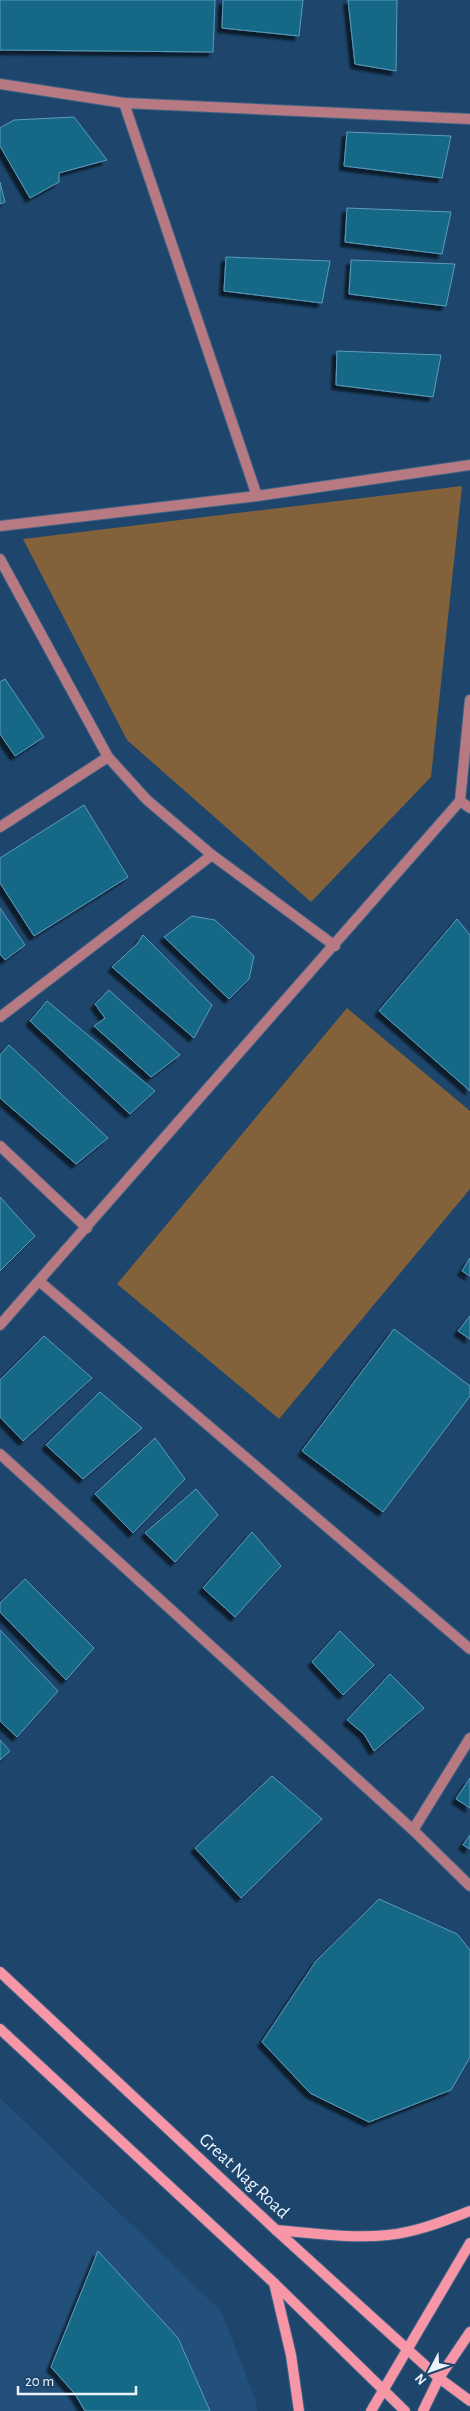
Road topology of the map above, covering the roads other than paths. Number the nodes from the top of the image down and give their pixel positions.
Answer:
1 (0, 84) edge
2 (124, 103) junction
3 (470, 119) edge
4 (470, 465) edge
5 (257, 496) junction
6 (0, 526) edge
7 (1, 561) edge
8 (470, 700) edge
9 (108, 757) junction
10 (460, 802) junction
11 (470, 808) edge
12 (0, 827) edge
13 (212, 855) junction
14 (335, 946) junction
15 (0, 1017) edge
16 (0, 1146) edge
17 (87, 1228) junction
18 (39, 1281) junction
19 (0, 1325) edge
20 (0, 1454) edge
21 (470, 1649) edge
22 (470, 1738) edge
23 (413, 1830) junction
24 (470, 1886) edge
25 (0, 1972) edge
26 (0, 2029) edge
27 (470, 2211) edge
28 (276, 2230) junction
29 (470, 2243) edge
30 (274, 2283) junction
31 (470, 2332) edge
32 (407, 2348) junction
33 (439, 2378) junction
34 (383, 2388) junction
35 (470, 2401) edge
36 (300, 2411) edge
37 (371, 2411) edge
38 (405, 2411) edge
39 (423, 2411) edge

1 - 2 street
2 - 3 street
2 - 5 street
4 - 5 street
5 - 6 street
7 - 9 street
8 - 10 street
9 - 12 street
9 - 13 street
10 - 11 street
10 - 14 street
13 - 14 street
13 - 15 street
14 - 17 street
16 - 17 street
17 - 18 street
18 - 19 street
18 - 21 street
20 - 23 street
22 - 23 street
23 - 24 street
25 - 28 main road, Great Nag Road
26 - 30 main road
27 - 28 main road
28 - 32 main road, Great Nag Road
29 - 32 main road
30 - 34 main road
30 - 36 main road
31 - 33 main road
32 - 33 main road, Great Nag Road
32 - 34 main road
33 - 35 main road, Great Nag Road
33 - 39 main road
34 - 37 main road
34 - 38 main road

